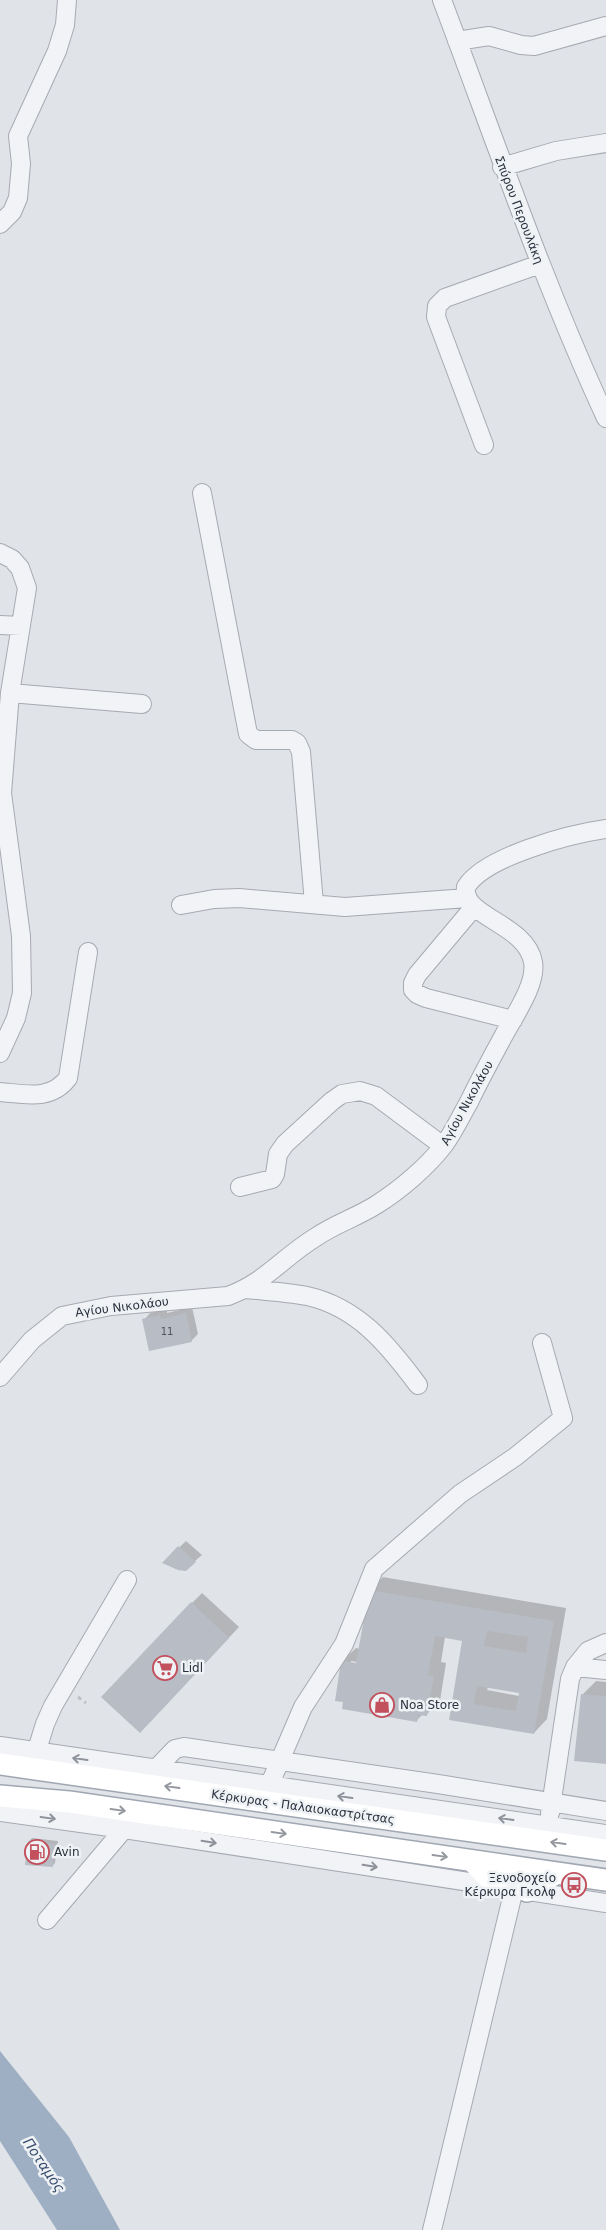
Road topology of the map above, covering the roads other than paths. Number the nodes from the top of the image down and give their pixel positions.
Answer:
1 (66, 0) edge
2 (442, 0) edge
3 (606, 26) edge
4 (457, 41) junction
5 (606, 143) edge
6 (502, 167) junction
7 (0, 224) edge
8 (540, 264) junction
9 (606, 418) edge
10 (484, 445) dead end
11 (202, 493) dead end
12 (0, 553) edge
13 (0, 625) edge
14 (21, 626) junction
15 (10, 693) junction
16 (142, 704) dead end
17 (606, 829) edge
18 (314, 903) junction
19 (470, 903) junction
20 (181, 905) dead end
21 (88, 952) dead end
22 (513, 1020) junction
23 (0, 1053) edge
24 (0, 1092) edge
25 (443, 1146) junction
26 (240, 1187) dead end
27 (246, 1289) junction
28 (542, 1343) dead end
29 (0, 1377) edge
30 (418, 1385) dead end
31 (127, 1580) dead end
32 (606, 1643) edge
33 (575, 1667) junction
34 (606, 1670) edge
35 (0, 1746) edge
36 (34, 1760) junction
37 (280, 1761) junction
38 (0, 1764) edge
39 (150, 1776) junction
40 (269, 1786) junction
41 (2, 1801) edge
42 (551, 1802) junction
43 (606, 1811) edge
44 (548, 1825) junction
45 (124, 1829) junction
46 (606, 1834) edge
47 (520, 1838) junction
48 (606, 1850) edge
49 (472, 1861) junction
50 (557, 1873) junction
51 (606, 1880) edge
52 (512, 1889) junction
53 (606, 1903) edge
54 (46, 1920) dead end
55 (432, 2230) edge

1 - 7 street
2 - 4 street, Σπύρου Περουλάκη
3 - 4 street
4 - 6 street, Σπύρου Περουλάκη
5 - 6 street
6 - 8 street, Σπύρου Περουλάκη
8 - 9 street, Σπύρου Περουλάκη
8 - 10 street
11 - 18 street
12 - 14 street
13 - 14 street
14 - 15 street
15 - 16 street
15 - 23 street
17 - 19 street
18 - 19 street
18 - 20 street
19 - 22 street, Αγίου Νικολάου
19 - 22 street
21 - 24 street
22 - 25 street, Αγίου Νικολάου
25 - 26 street
25 - 27 street, Αγίου Νικολάου
27 - 29 street, Αγίου Νικολάου
27 - 30 street
28 - 37 street
31 - 36 street
32 - 33 street
33 - 34 street
33 - 42 street
35 - 36 street
36 - 38 main road, Κέρκυρας - Παλαιοκαστρίτσας
39 -> 36 main road, Κέρκυρας - Παλαιοκαστρίτσας
36 - 41 main road
37 - 39 street
37 - 40 street
37 - 42 street
39 - 40 street
47 -> 39 main road, Κέρκυρας - Παλαιοκαστρίτσας
44 -> 40 street
41 -> 45 street
41 -> 49 main road
42 - 43 street
42 - 44 street
44 - 46 street
44 - 47 street
45 -> 52 street
45 - 54 street
48 -> 47 main road, Κέρκυρας - Παλαιοκαστρίτσας
49 - 50 main road
49 - 52 main road
50 - 51 main road
50 - 52 main road
52 - 53 street
52 - 55 street

